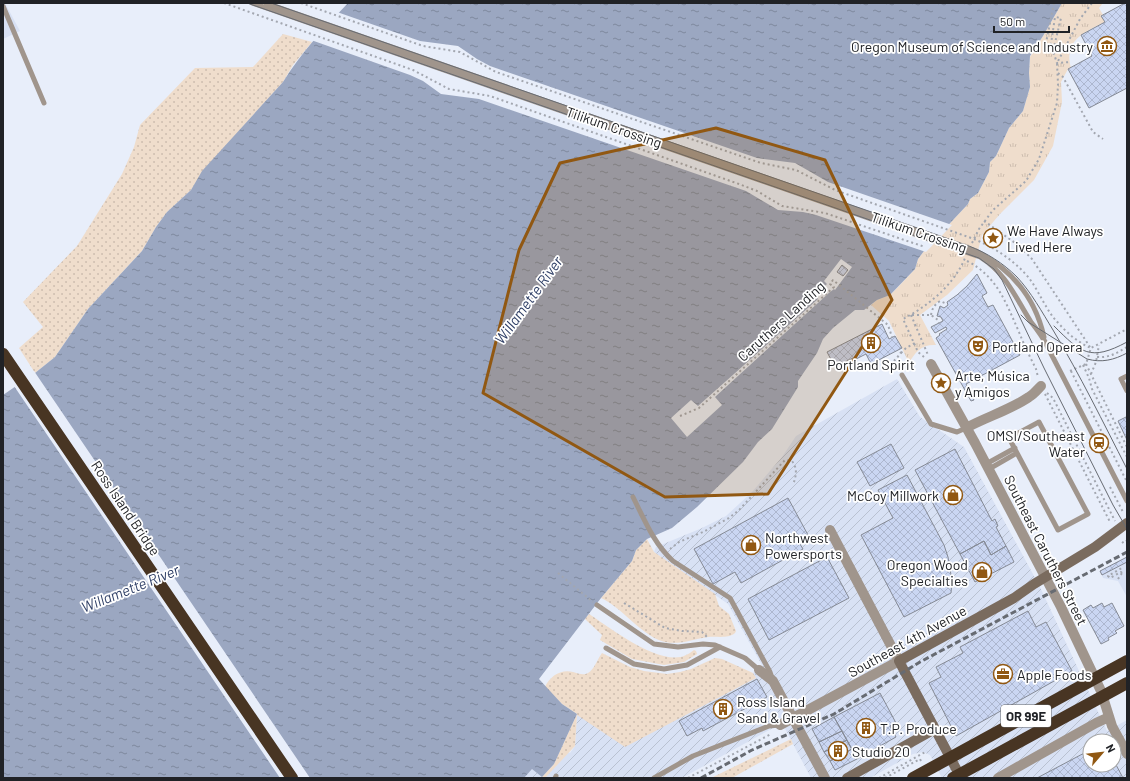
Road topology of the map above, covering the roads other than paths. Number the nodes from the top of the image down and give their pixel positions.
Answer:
1 (252, 3) edge
2 (266, 3) edge
3 (3, 6) edge
4 (44, 103) dead end
5 (986, 258) junction
6 (1044, 340) junction
7 (3, 354) edge
8 (931, 364) road end
9 (902, 375) dead end
10 (1127, 376) edge
11 (1041, 386) road end
12 (1127, 391) edge
13 (966, 428) junction
14 (1016, 450) junction
15 (987, 466) junction
16 (633, 497) dead end
17 (1127, 501) edge
18 (1123, 526) edge
19 (830, 530) dead end
20 (1045, 578) junction
21 (597, 605) road end
22 (717, 646) junction
23 (606, 648) dead end
24 (899, 661) junction
25 (1127, 661) edge
26 (759, 670) joint
27 (773, 681) junction
28 (1127, 683) edge
29 (1109, 717) junction
30 (794, 719) junction
31 (780, 725) joint
32 (935, 729) junction
33 (1127, 754) edge
34 (292, 778) edge
35 (654, 778) edge
36 (825, 778) edge
37 (847, 778) edge
38 (913, 778) edge
39 (952, 778) edge
40 (961, 778) edge
41 (998, 778) edge

1 - 5 lane, Tilikum Crossing
2 - 5 lane, Tilikum Crossing
3 - 4 lane
5 - 6 lane
5 - 6 lane
6 - 17 lane
7 - 34 highway, Ross Island Bridge
8 - 13 street, Southeast Caruthers Street
9 - 13 lane
10 - 12 lane
11 - 13 street
13 - 15 street, Southeast Caruthers Street
14 - 14 lane
14 - 15 lane
15 - 20 street, Southeast Caruthers Street
16 - 27 lane
18 - 20 street, Southeast 4th Avenue
19 - 24 street
20 - 24 street, Southeast 4th Avenue
20 - 29 street, Southeast Caruthers Street
21 - 22 lane
22 - 23 lane
22 - 26 lane
24 - 30 street, Southeast 4th Avenue
24 - 32 street
25 - 38 highway, OR 99E
26 - 27 street
27 - 30 street
28 - 39 highway, OR 99E
29 - 33 street, Southeast Caruthers Street
29 - 41 street
30 - 31 street, Southeast 4th Avenue
30 - 36 street
31 - 35 lane
32 - 37 street
32 - 40 street

